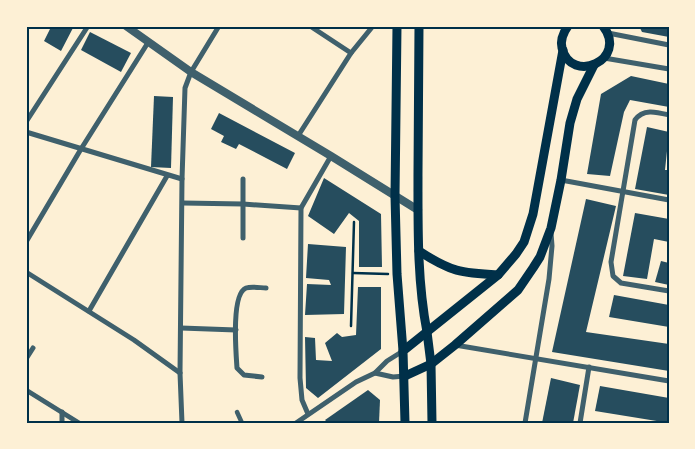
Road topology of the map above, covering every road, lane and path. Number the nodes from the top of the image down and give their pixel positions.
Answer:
1 (88, 26) edge
2 (126, 26) edge
3 (219, 26) edge
4 (310, 26) edge
5 (373, 26) edge
6 (397, 26) edge
7 (419, 26) edge
8 (567, 27) edge
9 (606, 30) edge
10 (148, 41) junction
11 (669, 45) edge
12 (563, 50) junction
13 (351, 53) junction
14 (604, 58) junction
15 (594, 65) junction
16 (669, 69) edge
17 (191, 72) junction
18 (669, 115) edge
19 (26, 122) edge
20 (26, 132) edge
21 (298, 136) junction
22 (81, 149) junction
23 (331, 156) junction
24 (167, 176) junction
25 (182, 179) junction
26 (243, 179) dead end
27 (561, 180) junction
28 (622, 191) junction
29 (395, 196) junction
30 (669, 200) edge
31 (183, 203) junction
32 (243, 204) junction
33 (301, 208) junction
34 (418, 210) junction
35 (354, 222) dead end
36 (551, 228) junction
37 (243, 238) dead end
38 (26, 242) edge
39 (419, 251) junction
40 (26, 272) edge
41 (352, 273) junction
42 (397, 274) junction
43 (498, 275) junction
44 (266, 288) dead end
45 (669, 291) edge
46 (89, 311) junction
47 (351, 326) dead end
48 (180, 328) junction
49 (236, 330) junction
50 (427, 332) junction
51 (455, 345) junction
52 (33, 348) dead end
53 (403, 351) junction
54 (26, 359) edge
55 (535, 359) junction
56 (431, 364) junction
57 (589, 367) junction
58 (180, 373) junction
59 (375, 373) junction
60 (405, 376) junction
61 (262, 377) dead end
62 (669, 380) edge
63 (26, 390) edge
64 (62, 412) junction
65 (237, 412) dead end
66 (308, 414) junction
67 (62, 423) edge
68 (79, 423) edge
69 (182, 423) edge
70 (242, 423) edge
71 (296, 423) edge
72 (405, 423) edge
73 (432, 423) edge
74 (526, 423) edge
75 (580, 423) edge

1 - 19 street
2 - 10 street
3 - 17 street
4 - 13 street
5 - 13 street
6 - 29 main road
7 - 34 main road
8 - 12 main road
9 - 11 street
9 - 14 main road
10 - 17 street
10 - 22 street
12 - 15 main road
12 - 43 main road
13 - 21 street
14 - 15 main road
14 - 16 street
15 - 27 main road
17 - 21 street
17 - 25 street
18 - 28 street
20 - 22 street
21 - 23 street
22 - 24 street
22 - 38 street
23 - 29 street
23 - 33 street
24 - 25 street
24 - 46 street
25 - 31 street
26 - 32 street
27 - 28 street
27 - 36 main road
28 - 30 street
28 - 45 street
29 - 34 street
29 - 42 main road
31 - 32 street
31 - 48 street
32 - 33 street
32 - 37 street
33 - 66 street
34 - 39 main road
35 - 41 path
36 - 51 main road
36 - 55 street
39 - 43 main road
39 - 50 main road
40 - 46 street
41 - 42 path
41 - 47 path
42 - 53 main road
43 - 50 main road
44 - 49 street
46 - 58 street
48 - 49 street
48 - 58 street
49 - 61 street
50 - 53 main road
50 - 56 main road
51 - 55 street
51 - 56 main road
52 - 54 street
53 - 59 street
53 - 60 main road
55 - 57 street
55 - 74 street
56 - 60 main road
56 - 73 main road
57 - 62 street
57 - 75 street
58 - 69 street
59 - 60 street
59 - 66 street
60 - 72 main road
63 - 64 street
64 - 67 street
64 - 68 street
65 - 70 street
66 - 71 street

